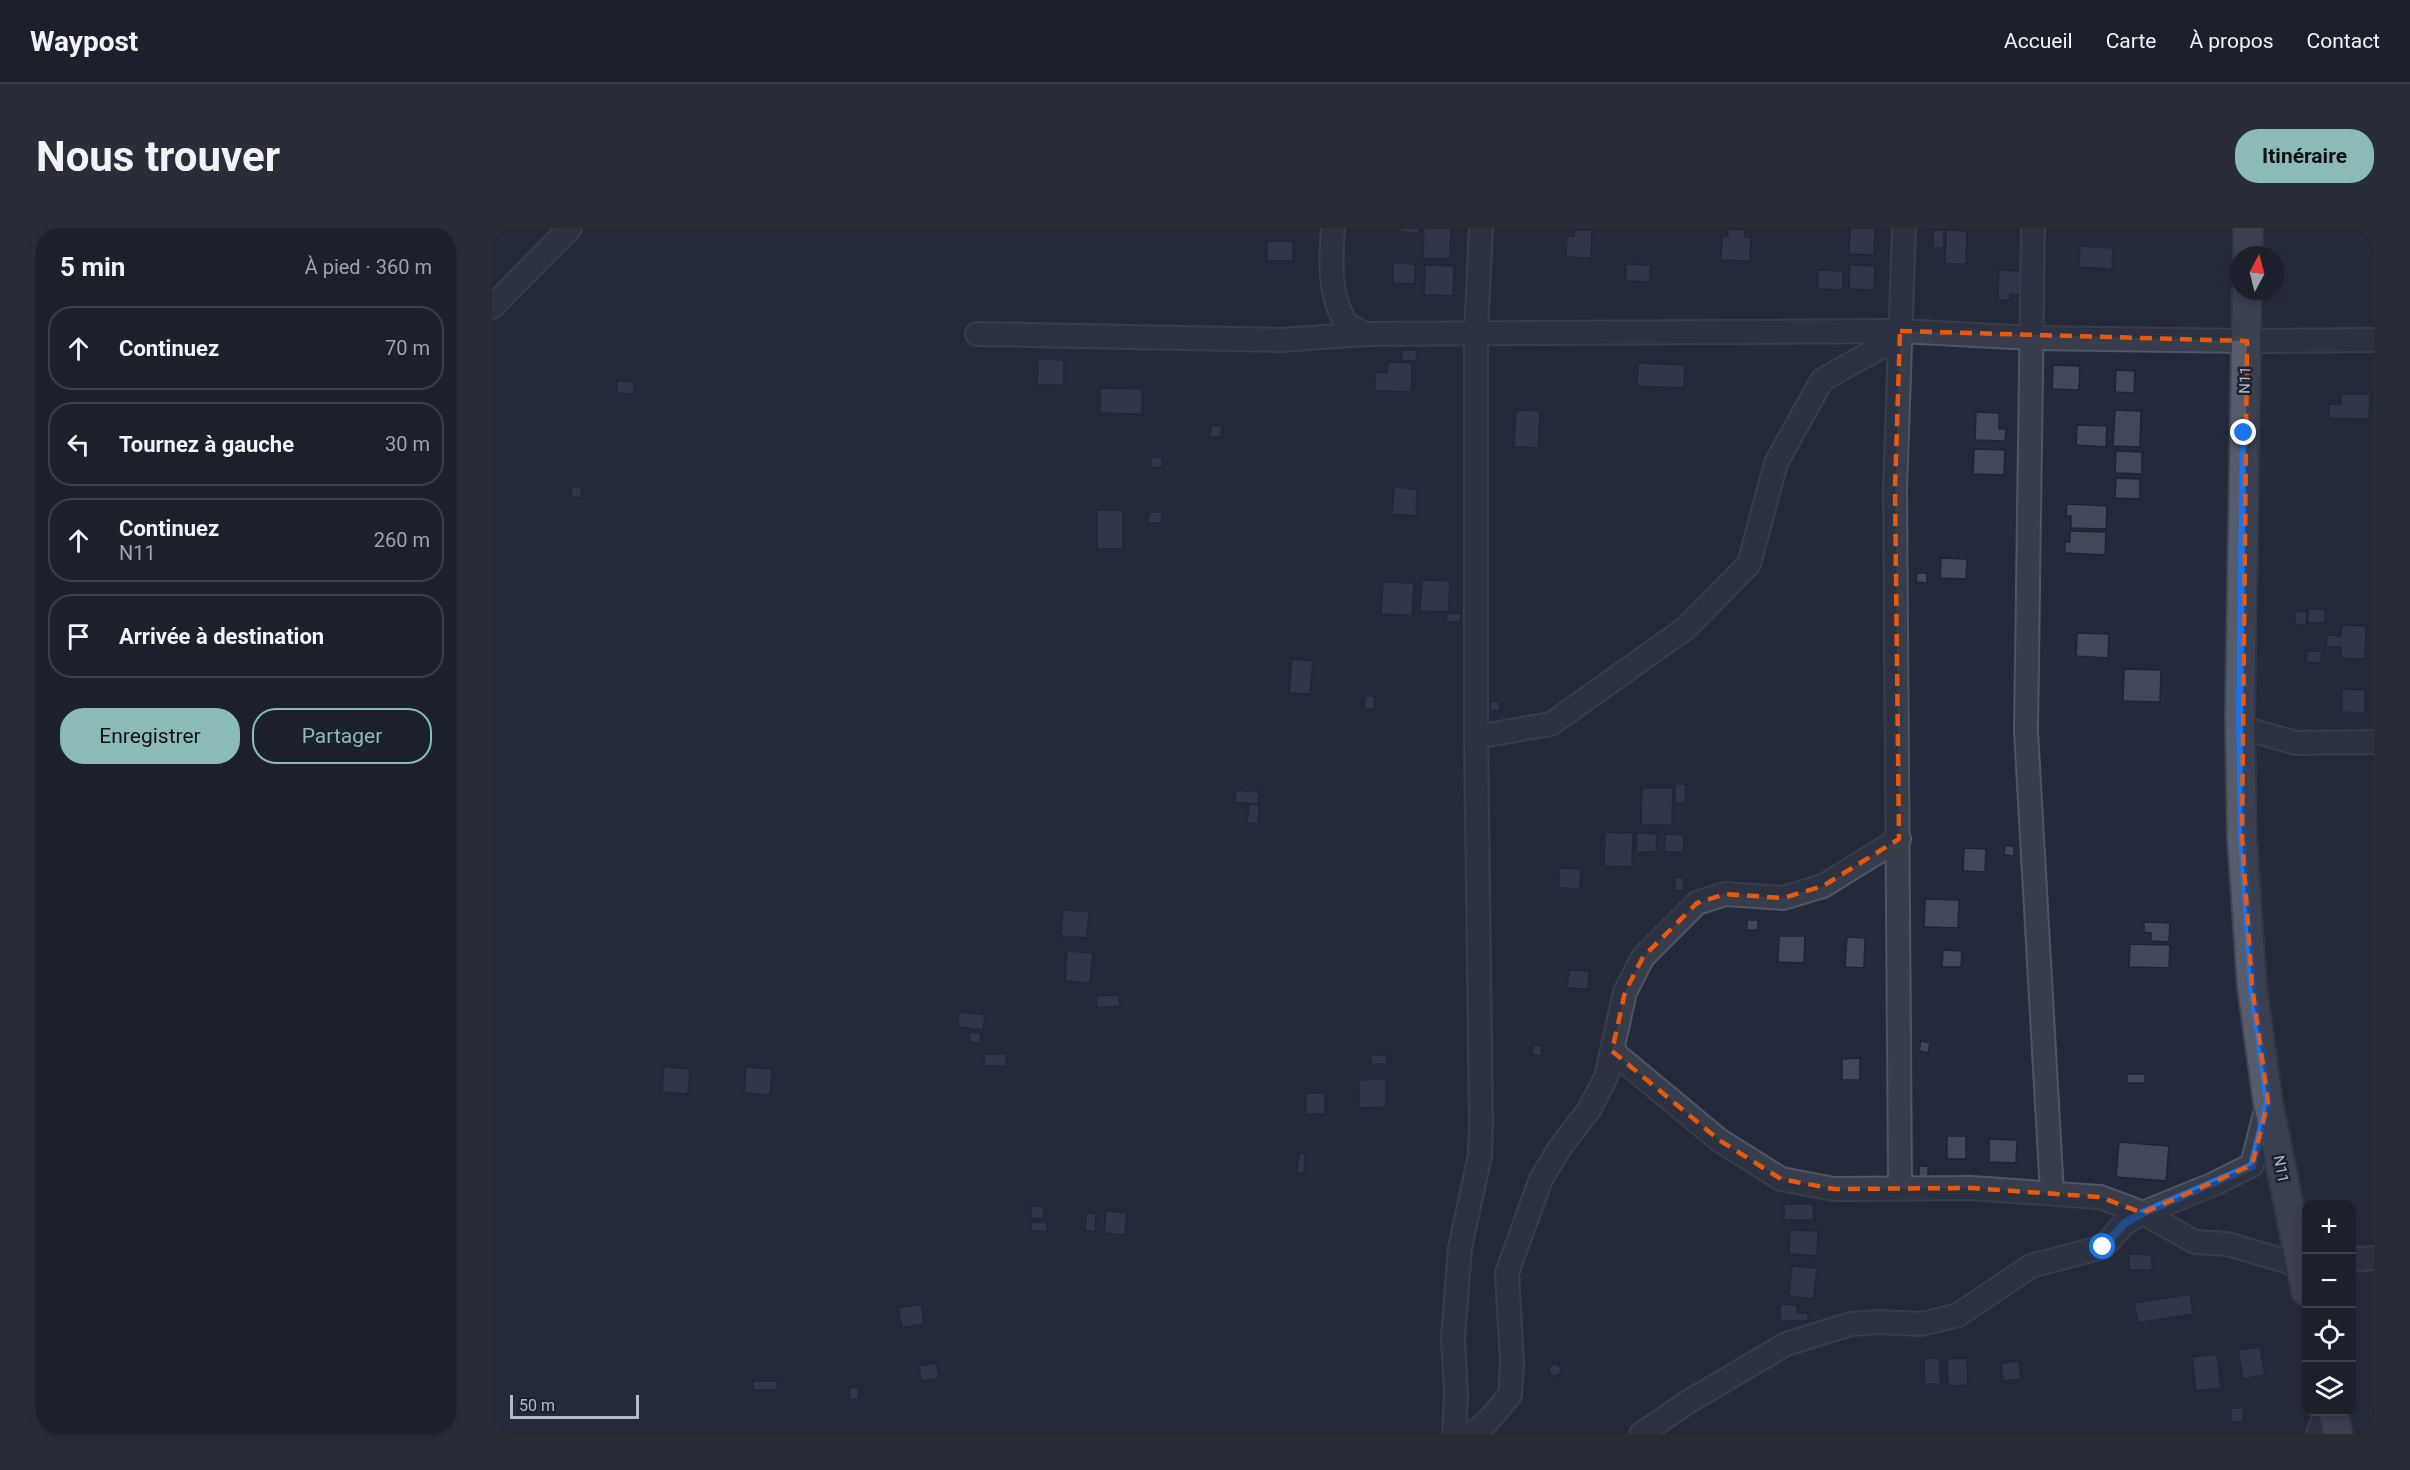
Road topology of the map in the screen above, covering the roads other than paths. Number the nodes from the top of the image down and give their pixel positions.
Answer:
1 (570, 228) edge
2 (1333, 228) edge
3 (1481, 228) edge
4 (1904, 228) edge
5 (2033, 228) edge
6 (2248, 228) edge
7 (2248, 246) edge
8 (2247, 300) edge
9 (492, 307) edge
10 (1476, 333) junction
11 (977, 334) dead end
12 (1365, 334) junction
13 (1900, 337) junction
14 (2032, 338) junction
15 (2374, 340) edge
16 (2247, 341) junction
17 (2240, 727) junction
18 (1476, 737) junction
19 (2374, 742) edge
20 (1899, 839) junction
21 (1612, 1051) junction
22 (2268, 1102) junction
23 (1900, 1188) junction
24 (2052, 1193) junction
25 (2143, 1213) junction
26 (2374, 1258) edge
27 (2356, 1260) edge
28 (2302, 1264) edge
29 (2302, 1272) edge
30 (2325, 1416) edge
31 (2334, 1416) edge
32 (1454, 1434) edge
33 (1472, 1434) edge
34 (1641, 1434) edge
35 (2318, 1434) edge
36 (2338, 1434) edge

1 - 9 street
2 - 12 street
3 - 10 street
4 - 13 street
5 - 14 street
6 - 7 main road
8 - 16 main road, N11
10 - 12 street
10 - 13 street
10 - 18 street
11 - 12 street
13 - 14 street
13 - 18 street
13 - 20 street
14 - 16 street
14 - 24 street
15 - 16 street
16 - 17 main road, N11
17 - 19 street
17 - 22 main road, N11
18 - 32 street
20 - 21 street
20 - 23 street
21 - 23 street
21 - 33 street
22 - 25 street
22 - 28 main road, N11
23 - 24 street
24 - 25 street
25 - 29 street
25 - 34 street
26 - 27 street
30 - 35 street
31 - 36 main road

